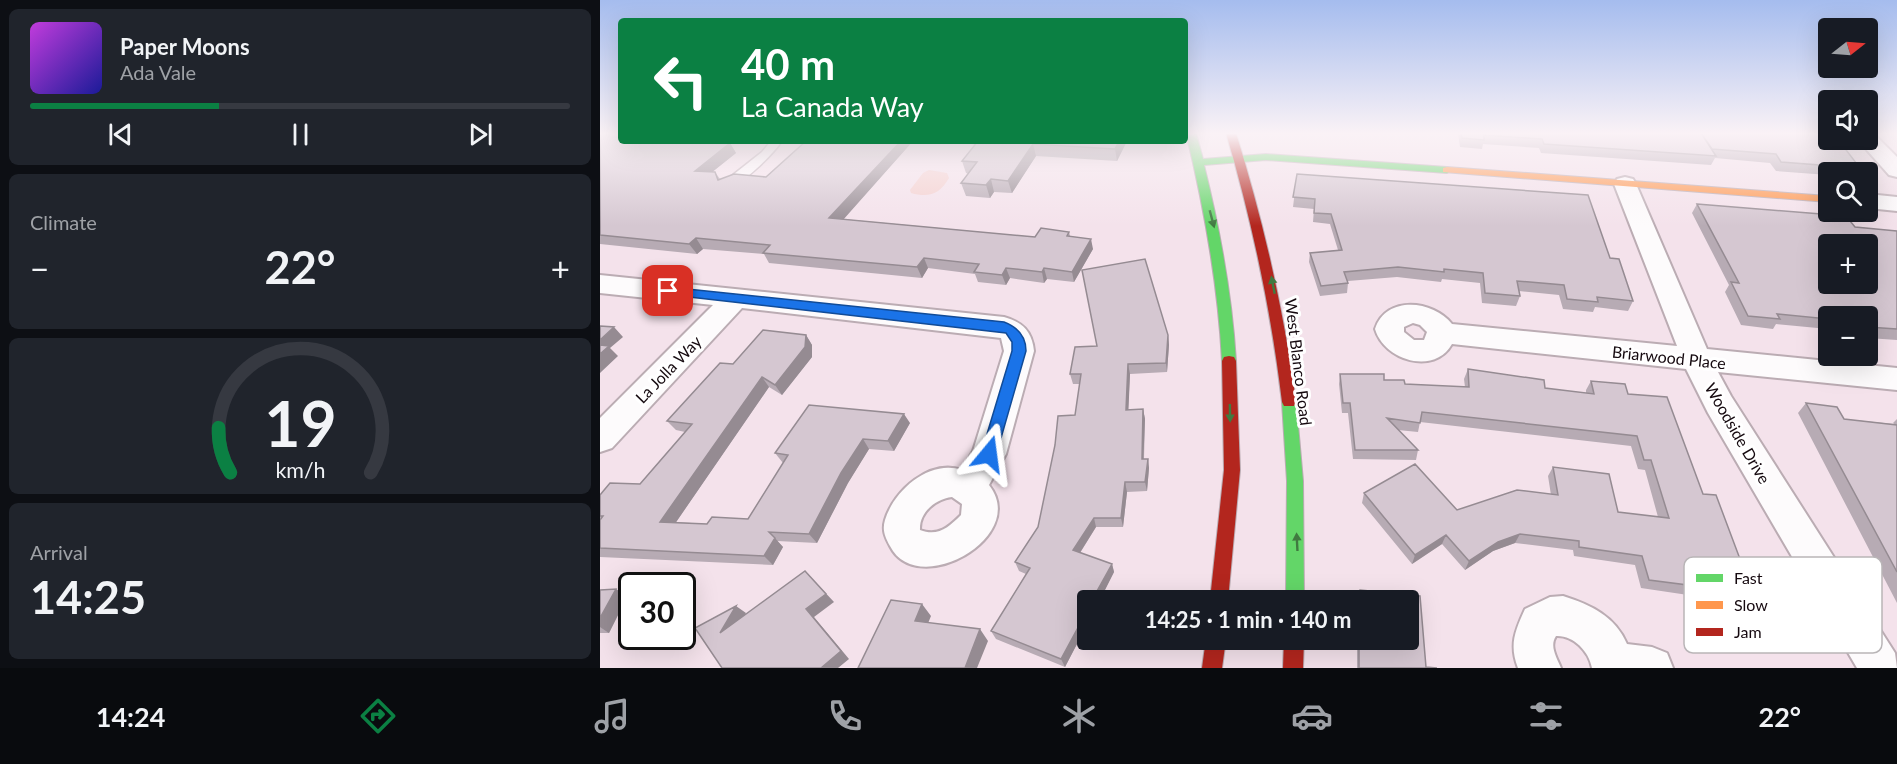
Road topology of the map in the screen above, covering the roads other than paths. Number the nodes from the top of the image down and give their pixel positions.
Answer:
1 (753, 164) edge
2 (1197, 164) edge
3 (1241, 164) edge
4 (1365, 164) edge
5 (1625, 183) junction
6 (728, 185) edge
7 (1818, 198) edge
8 (1878, 202) edge
9 (1897, 204) edge
10 (600, 284) edge
11 (735, 299) junction
12 (1441, 333) dead end
13 (1697, 360) junction
14 (1897, 379) edge
15 (600, 439) edge
16 (970, 488) dead end
17 (1811, 557) edge
18 (1220, 590) edge
19 (1295, 590) edge
20 (1214, 650) edge
21 (1294, 650) edge
22 (1871, 653) edge
23 (1613, 665) edge
24 (1212, 668) edge
25 (1293, 668) edge
26 (1540, 668) edge
27 (1652, 668) edge
28 (1880, 668) edge

1 - 6 lane
2 -> 18 main road
19 -> 3 main road, West Blanco Road
4 - 5 main road
5 - 7 main road
5 - 13 street, Woodside Drive
8 - 9 street
10 - 11 street
11 - 15 street, La Jolla Way
11 - 16 street
12 - 13 street, Briarwood Place
13 - 14 street, Briarwood Place
13 - 17 street, Woodside Drive
20 - 24 main road
21 - 25 main road
22 - 28 street, Woodside Drive
23 - 26 street
23 - 27 street

